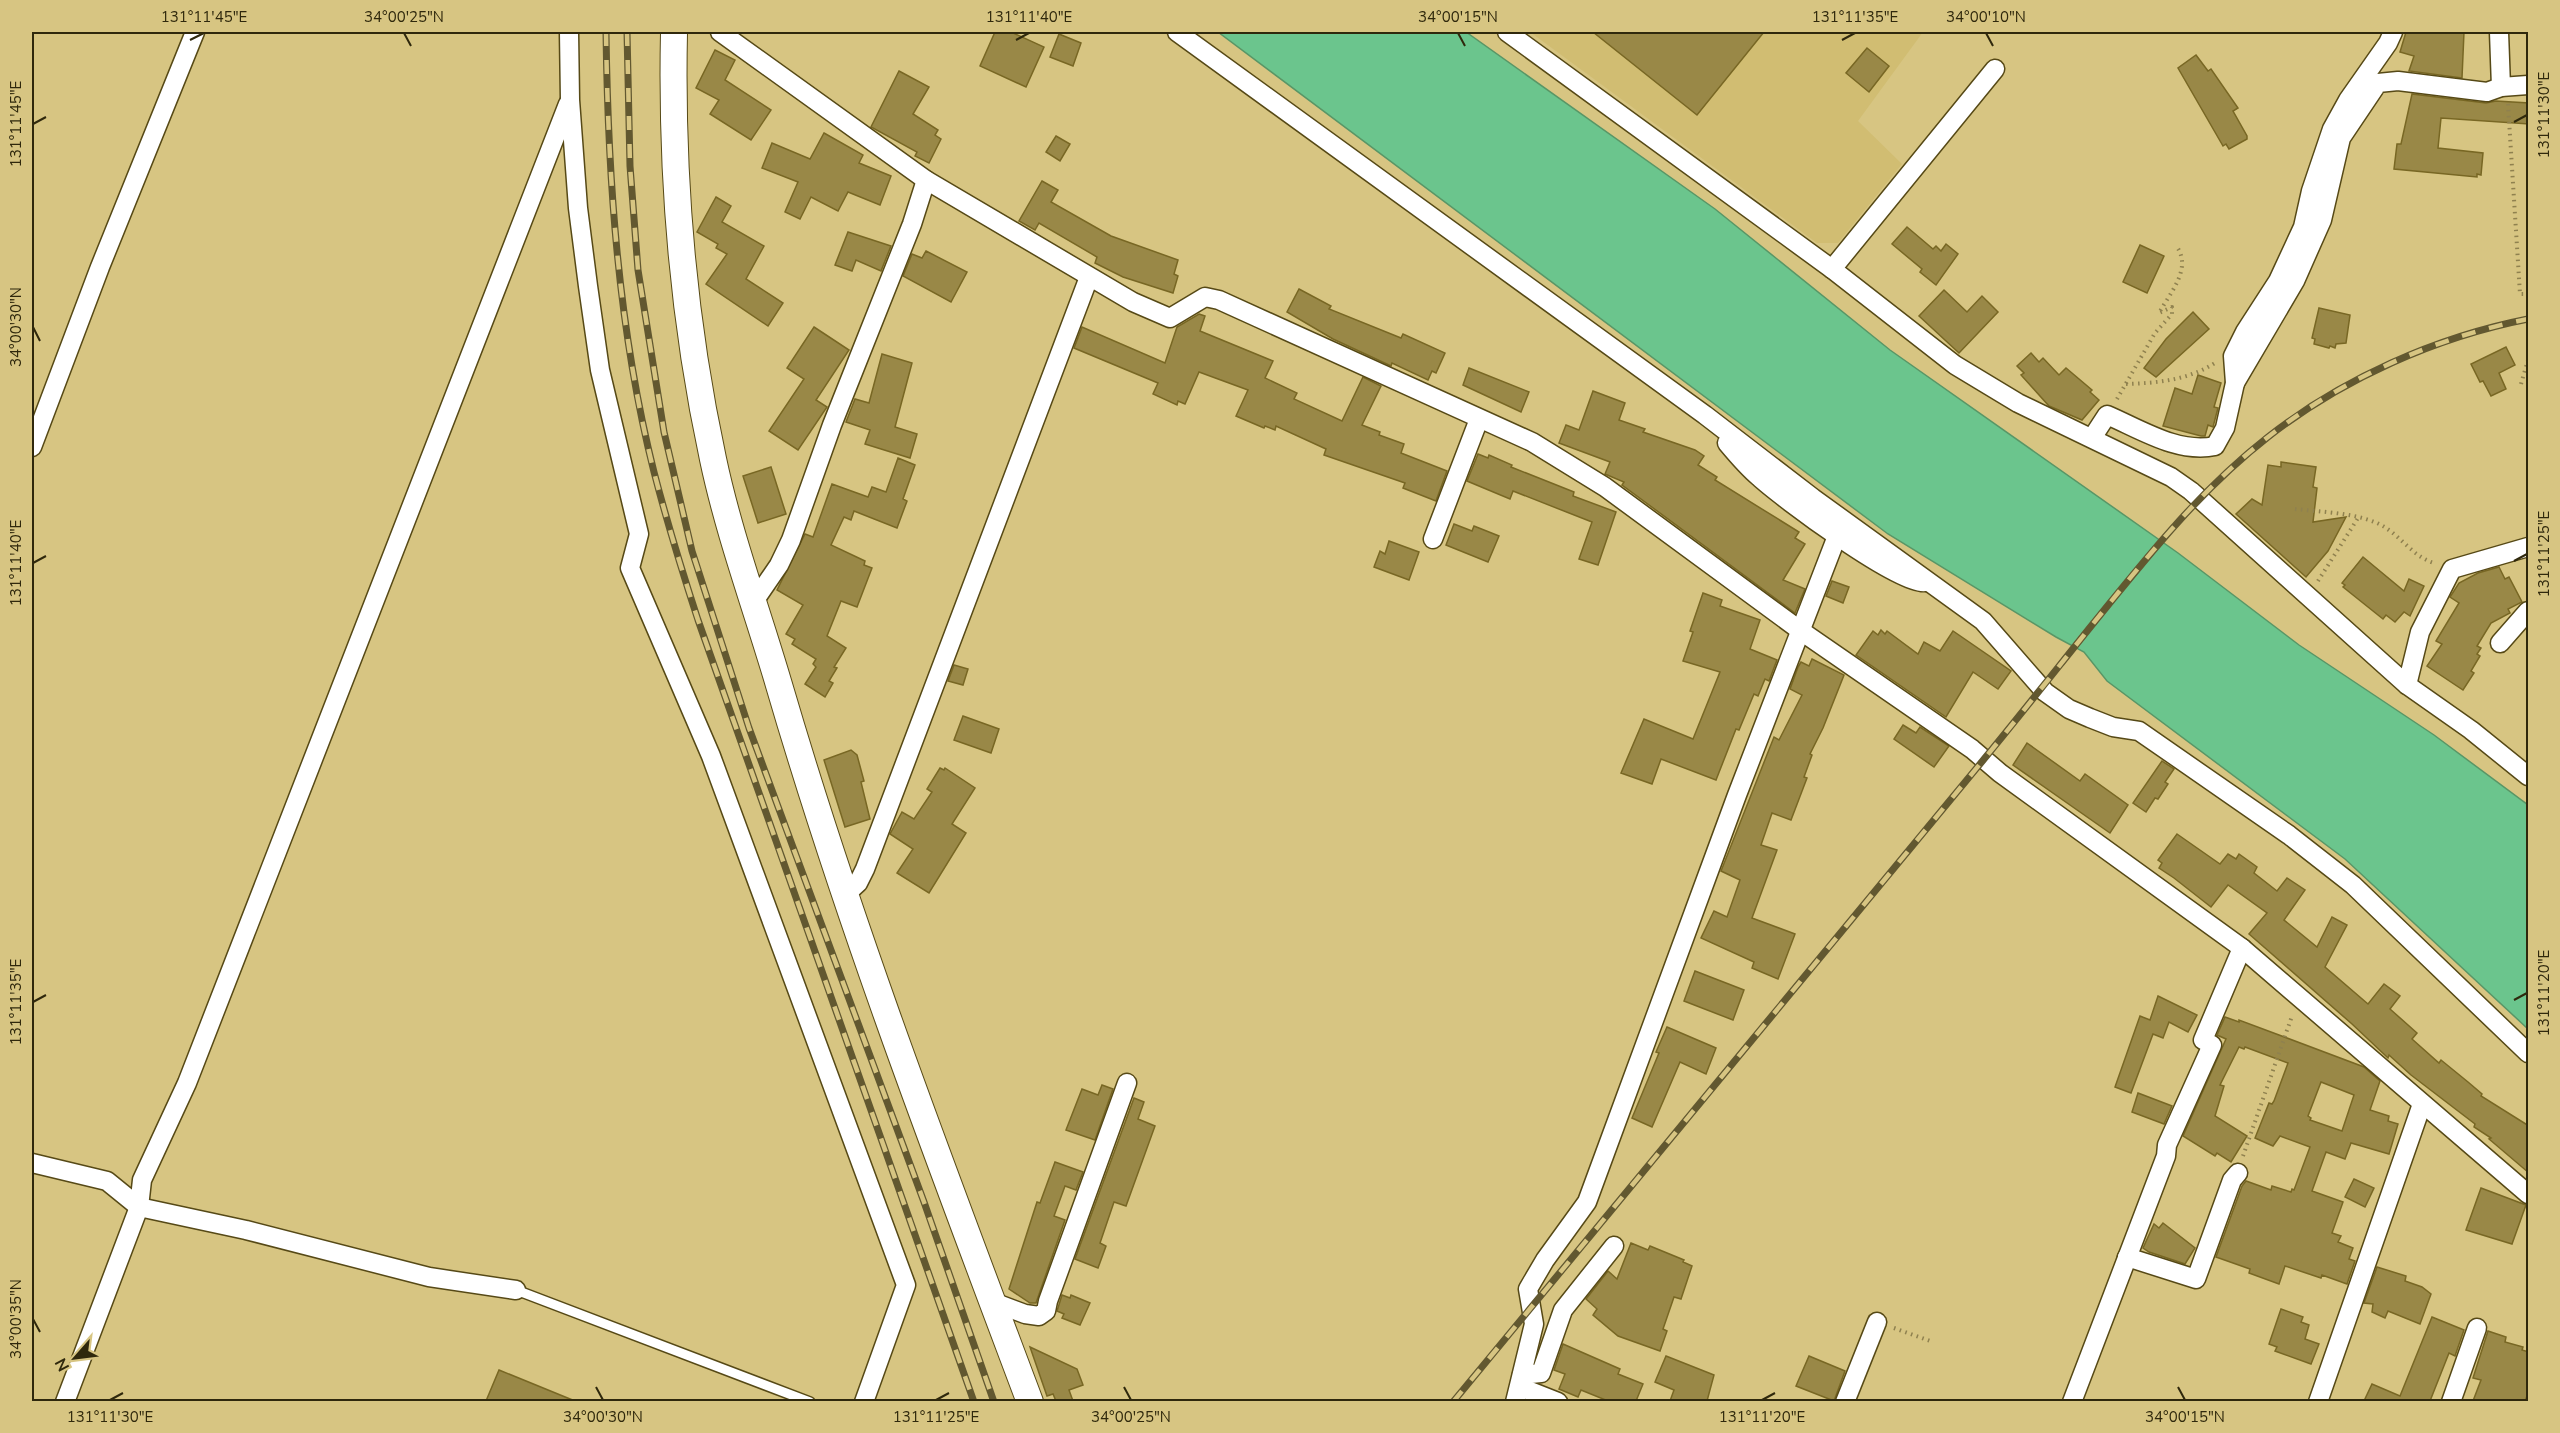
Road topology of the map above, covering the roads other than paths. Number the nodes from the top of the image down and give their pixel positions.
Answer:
1 (195, 32) edge
2 (570, 32) edge
3 (674, 32) edge
4 (720, 32) edge
5 (1177, 32) edge
6 (1507, 32) edge
7 (2393, 32) edge
8 (2499, 32) edge
9 (1995, 69) dead end
10 (2529, 85) edge
11 (2501, 87) junction
12 (570, 100) junction
13 (926, 180) junction
14 (1832, 269) junction
15 (1089, 277) junction
16 (2235, 383) junction
17 (1705, 415) junction
18 (1479, 419) junction
19 (2092, 438) junction
20 (32, 447) edge
21 (1837, 536) junction
22 (1433, 539) dead end
23 (2529, 547) edge
24 (1929, 581) junction
25 (754, 600) junction
26 (2529, 611) edge
27 (1802, 631) junction
28 (2500, 643) dead end
29 (2408, 685) junction
30 (2529, 776) edge
31 (845, 895) junction
32 (2242, 948) junction
33 (2529, 1053) edge
34 (1127, 1083) dead end
35 (2422, 1104) junction
36 (32, 1163) edge
37 (2238, 1173) road end
38 (2529, 1194) edge
39 (139, 1207) junction
40 (1614, 1246) dead end
41 (2127, 1257) junction
42 (516, 1290) joint
43 (993, 1302) junction
44 (1877, 1322) road end
45 (2477, 1328) dead end
46 (1519, 1388) edge
47 (65, 1401) edge
48 (810, 1401) edge
49 (864, 1401) edge
50 (1030, 1401) edge
51 (1558, 1401) edge
52 (1845, 1401) edge
53 (2072, 1401) edge
54 (2318, 1401) edge
55 (2451, 1401) edge

1 - 20 street
2 - 12 street
3 - 25 street
4 - 13 street
5 - 17 street
6 - 14 street
7 - 16 street
8 - 11 street
9 - 14 street
10 - 11 street
11 - 16 street
12 - 39 street
12 - 49 street
13 - 15 street
13 - 25 street
14 - 19 street
15 - 18 street
15 - 31 street
16 - 19 street
17 - 21 street
17 - 24 street
18 - 22 street
18 - 27 street
19 - 29 street
21 - 24 street
21 - 27 street
23 - 29 street
24 - 33 street
25 - 31 street
26 - 28 street
27 - 32 street
27 - 46 street
29 - 30 street
31 - 43 street
32 - 35 street
32 - 41 street
34 - 43 street
35 - 38 street
35 - 54 street
36 - 39 street
37 - 41 street
39 - 42 street
39 - 47 street
40 - 46 street
41 - 53 street
42 - 48 lane
43 - 50 street
44 - 52 street
45 - 55 street
46 - 51 street

